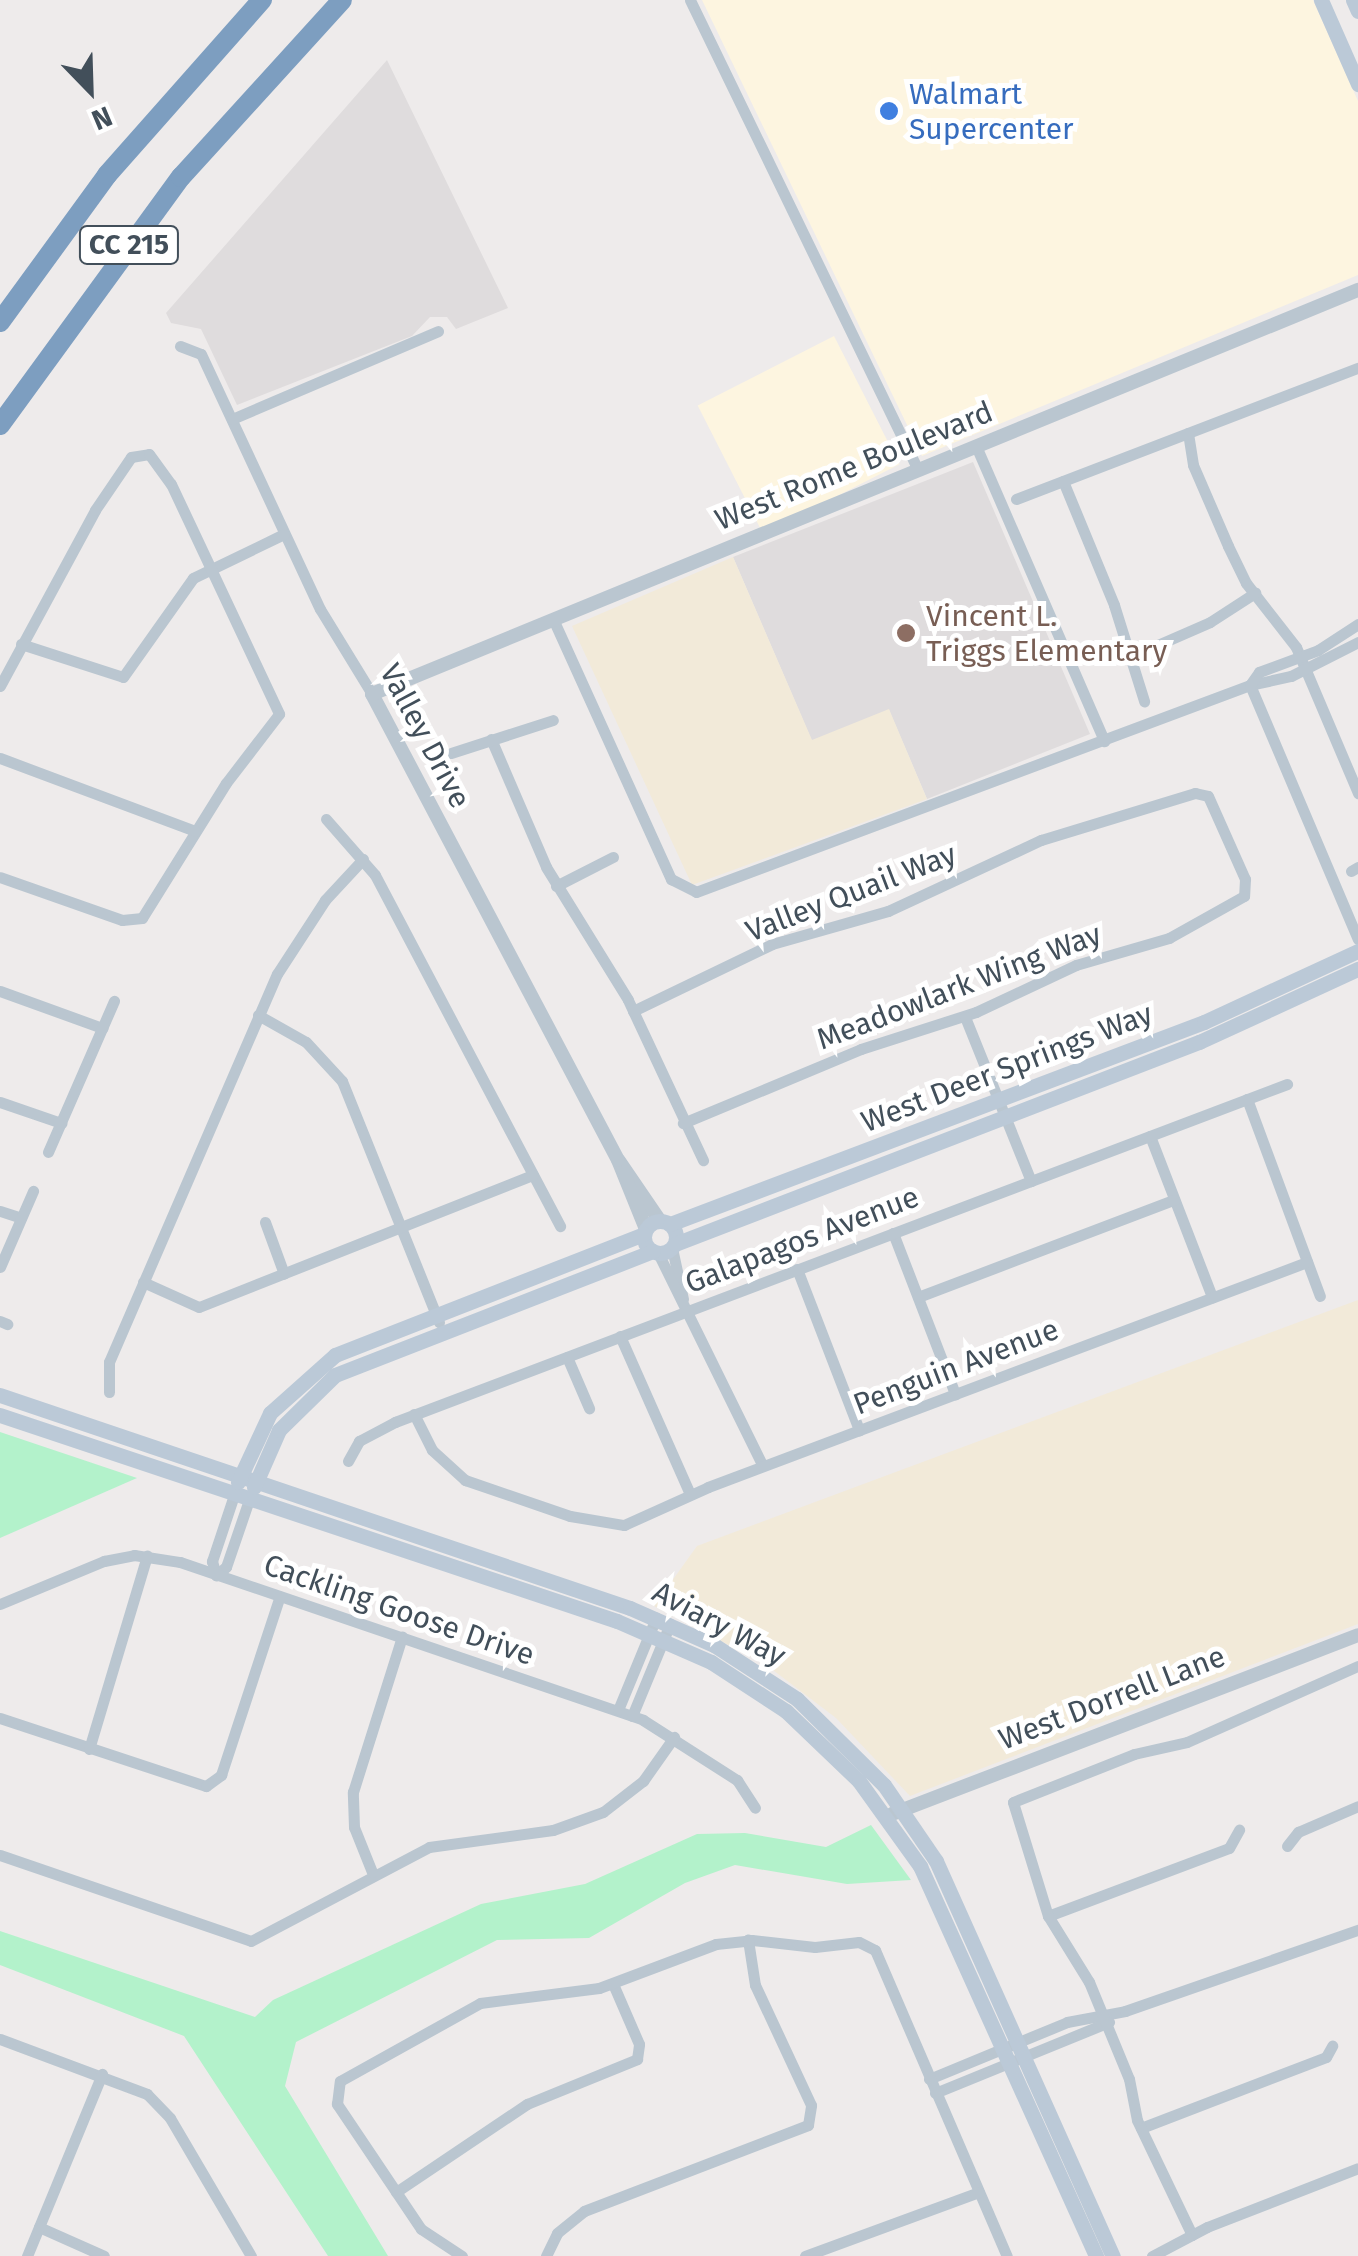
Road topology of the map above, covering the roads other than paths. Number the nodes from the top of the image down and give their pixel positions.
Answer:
1 (262, 0) edge
2 (342, 0) edge
3 (360, 0) edge
4 (690, 0) edge
5 (1322, 0) edge
6 (1353, 0) edge
7 (1358, 11) edge
8 (1358, 84) edge
9 (230, 116) junction
10 (1358, 290) edge
11 (0, 322) edge
12 (438, 331) dead end
13 (180, 346) dead end
14 (1358, 368) edge
15 (232, 419) junction
16 (0, 425) edge
17 (1188, 433) junction
18 (976, 446) junction
19 (918, 470) junction
20 (1063, 481) junction
21 (1016, 499) dead end
22 (284, 534) junction
23 (210, 568) junction
24 (1255, 593) junction
25 (553, 619) junction
26 (1358, 624) edge
27 (1358, 642) edge
28 (21, 644) junction
29 (1130, 656) junction
30 (1300, 656) junction
31 (1306, 670) junction
32 (1250, 685) junction
33 (0, 686) edge
34 (372, 694) junction
35 (1144, 702) dead end
36 (553, 720) dead end
37 (491, 738) junction
38 (1104, 740) junction
39 (451, 754) dead end
40 (0, 758) edge
41 (1202, 793) joint
42 (1358, 793) edge
43 (326, 819) dead end
44 (195, 830) junction
45 (612, 856) dead end
46 (364, 859) junction
47 (0, 878) edge
48 (556, 886) junction
49 (1358, 939) edge
50 (1358, 951) edge
51 (1358, 968) edge
52 (0, 991) edge
53 (114, 1000) dead end
54 (633, 1011) junction
55 (258, 1016) junction
56 (965, 1017) junction
57 (102, 1028) junction
58 (1287, 1084) dead end
59 (1247, 1099) junction
60 (0, 1102) edge
61 (1002, 1108) junction
62 (683, 1123) junction
63 (61, 1124) junction
64 (1150, 1136) junction
65 (48, 1152) dead end
66 (703, 1160) dead end
67 (533, 1175) junction
68 (1031, 1181) junction
69 (33, 1192) dead end
70 (1174, 1200) junction
71 (0, 1211) edge
72 (21, 1218) junction
73 (265, 1222) dead end
74 (560, 1226) dead end
75 (655, 1227) junction
76 (402, 1229) junction
77 (893, 1232) junction
78 (664, 1249) junction
79 (1308, 1262) junction
80 (0, 1267) edge
81 (797, 1269) junction
82 (284, 1274) junction
83 (143, 1282) junction
84 (1320, 1296) dead end
85 (918, 1297) junction
86 (1212, 1298) junction
87 (687, 1304) junction
88 (436, 1314) junction
89 (442, 1330) junction
90 (620, 1336) junction
91 (567, 1357) junction
92 (109, 1392) dead end
93 (955, 1394) junction
94 (0, 1395) edge
95 (589, 1408) dead end
96 (414, 1414) junction
97 (0, 1415) edge
98 (859, 1430) junction
99 (348, 1461) dead end
100 (764, 1466) junction
101 (248, 1477) junction
102 (690, 1494) junction
103 (241, 1498) junction
104 (147, 1556) junction
105 (216, 1575) junction
106 (280, 1596) junction
107 (0, 1604) edge
108 (660, 1629) junction
109 (1358, 1635) edge
110 (402, 1637) junction
111 (1358, 1666) edge
112 (618, 1710) junction
113 (632, 1716) junction
114 (0, 1718) edge
115 (674, 1737) junction
116 (90, 1749) junction
117 (1358, 1806) edge
118 (755, 1808) dead end
119 (895, 1812) junction
120 (1239, 1830) dead end
121 (1288, 1846) dead end
122 (0, 1855) edge
123 (372, 1872) junction
124 (1048, 1916) junction
125 (1358, 1930) edge
126 (748, 1940) junction
127 (613, 1984) junction
128 (1105, 2019) junction
129 (0, 2039) edge
130 (1332, 2046) dead end
131 (1013, 2051) junction
132 (102, 2074) junction
133 (929, 2079) junction
134 (935, 2093) junction
135 (1141, 2128) junction
136 (1358, 2168) edge
137 (396, 2192) junction
138 (979, 2192) junction
139 (39, 2227) junction
140 (1192, 2235) junction
141 (28, 2256) edge
142 (104, 2256) edge
143 (251, 2256) edge
144 (462, 2256) edge
145 (546, 2256) edge
146 (806, 2256) edge
147 (1007, 2256) edge
148 (1096, 2256) edge
149 (1113, 2256) edge
150 (1152, 2256) edge

1 - 11 highway, CC 215
2 - 9 highway, CC 215
3 - 9 highway
4 - 19 street
5 - 8 main road
6 - 7 main road
9 - 16 highway, CC 215
10 - 18 street, West Rome Boulevard
12 - 15 street
13 - 15 street, Valley Drive
14 - 17 street
15 - 22 street, Valley Drive
17 - 20 street
17 - 24 street
18 - 19 street, West Rome Boulevard
18 - 38 street
19 - 25 street, West Rome Boulevard
20 - 21 street
20 - 29 street
22 - 23 street
22 - 34 street, Valley Drive
23 - 28 street
23 - 28 street
23 - 44 street
24 - 29 street
24 - 30 street
25 - 34 street, West Rome Boulevard
25 - 38 street
26 - 30 street
27 - 31 street
28 - 33 street
29 - 35 street
30 - 31 street
30 - 32 street
31 - 32 street
31 - 42 street
32 - 38 street
32 - 49 street
34 - 75 street, Valley Drive
36 - 37 street
37 - 39 street
37 - 48 street
40 - 44 street
41 - 54 street, Valley Quail Way
41 - 56 street, Meadowlark Wing Way
43 - 46 street
44 - 47 street
45 - 48 street
46 - 55 street
46 - 67 street
48 - 54 street
50 - 61 main road, West Deer Springs Way
51 - 61 main road, West Deer Springs Way
52 - 57 street
53 - 57 street
54 - 62 street
55 - 76 street
55 - 83 street
56 - 61 street
56 - 62 street, Meadowlark Wing Way
57 - 63 street
58 - 59 street, Galapagos Avenue
59 - 64 street, Galapagos Avenue
59 - 79 street
60 - 63 street
61 - 68 street
61 - 75 main road, West Deer Springs Way
61 - 78 main road, West Deer Springs Way
62 - 66 street
63 - 65 street
64 - 68 street, Galapagos Avenue
64 - 70 street
67 - 74 street
67 - 76 street
68 - 77 street, Galapagos Avenue
69 - 72 street
70 - 85 street
70 - 86 street
71 - 72 street
72 - 80 street
73 - 82 street
75 - 78 main road
75 - 78 main road
75 - 88 main road, West Deer Springs Way
76 - 82 street
76 - 88 street
77 - 81 street, Galapagos Avenue
77 - 85 street
78 - 87 street
78 - 89 main road, West Deer Springs Way
79 - 84 street
79 - 86 street, Penguin Avenue
81 - 87 street, Galapagos Avenue
81 - 98 street
82 - 83 street
83 - 92 street
85 - 93 street
86 - 93 street, Penguin Avenue
87 - 90 street, Galapagos Avenue
87 - 100 street
88 - 89 street
88 - 101 main road, West Deer Springs Way
89 - 101 main road, West Deer Springs Way
90 - 91 street, Galapagos Avenue
90 - 102 street
91 - 95 street
91 - 96 street, Galapagos Avenue
93 - 98 street, Penguin Avenue
94 - 101 main road, Aviary Way
96 - 99 street, Galapagos Avenue
96 - 102 street, Penguin Avenue
97 - 103 main road, Aviary Way
98 - 100 street, Penguin Avenue
100 - 102 street, Penguin Avenue
101 - 103 main road, West Deer Springs Way
101 - 108 main road, Aviary Way
103 - 105 street
103 - 108 main road, Aviary Way
104 - 105 street, Cackling Goose Drive
104 - 107 street, Cackling Goose Drive
104 - 116 street
105 - 106 street, Cackling Goose Drive
106 - 110 street, Cackling Goose Drive
106 - 116 street
108 - 112 street
108 - 113 street
108 - 119 main road, Aviary Way
109 - 119 street, West Dorrell Lane
110 - 112 street, Cackling Goose Drive
110 - 123 street
111 - 124 street
112 - 113 street, Cackling Goose Drive
113 - 115 street, Cackling Goose Drive
114 - 116 street
115 - 118 street, Cackling Goose Drive
115 - 123 street
117 - 121 street
119 - 131 main road, Aviary Way
120 - 124 street
122 - 123 street
124 - 128 street
125 - 128 street
126 - 127 street
126 - 133 street
126 - 145 street
127 - 137 street
127 - 137 street
128 - 131 street
128 - 135 street
129 - 132 street
130 - 135 street
131 - 133 street
131 - 134 street
131 - 148 main road, Aviary Way
131 - 149 main road, Aviary Way
132 - 139 street
132 - 143 street
133 - 134 street
134 - 138 street
135 - 140 street
136 - 140 street
137 - 144 street
138 - 146 street
138 - 147 street
139 - 141 street
139 - 142 street
140 - 150 street

